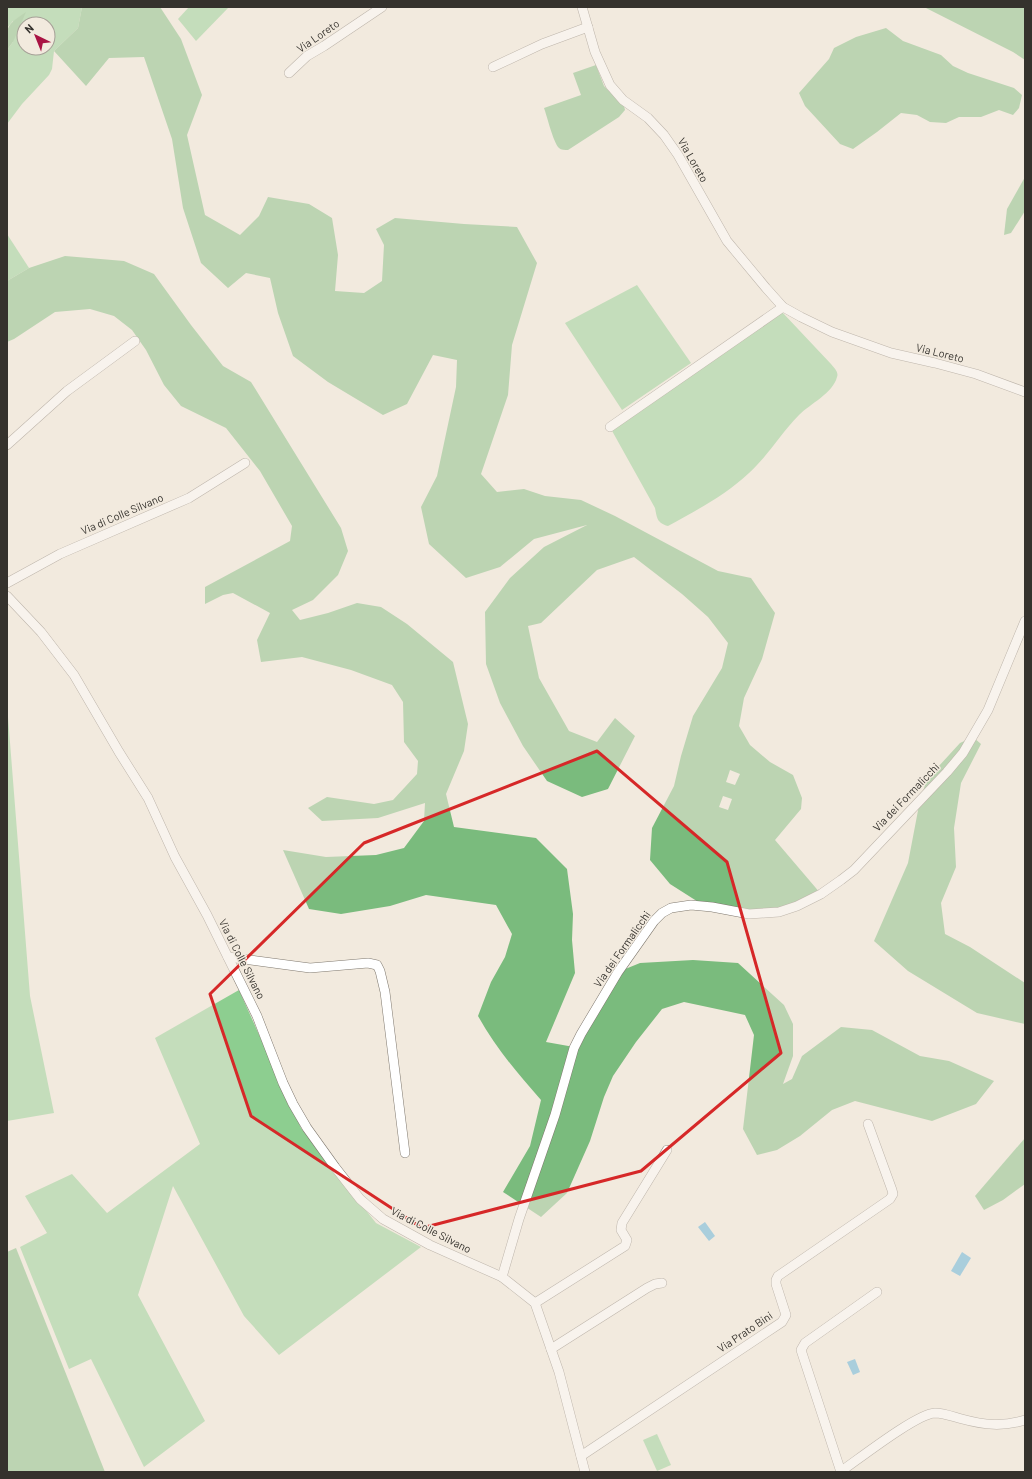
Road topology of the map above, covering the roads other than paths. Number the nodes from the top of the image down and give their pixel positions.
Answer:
1 (382, 7) edge
2 (582, 7) edge
3 (588, 27) junction
4 (493, 67) dead end
5 (289, 73) dead end
6 (783, 306) junction
7 (135, 341) dead end
8 (1025, 392) edge
9 (610, 427) dead end
10 (7, 444) edge
11 (245, 463) dead end
12 (7, 583) edge
13 (7, 596) edge
14 (1025, 621) edge
15 (228, 957) junction
16 (868, 1124) dead end
17 (668, 1150) dead end
18 (405, 1153) dead end
19 (502, 1277) junction
20 (662, 1283) dead end
21 (877, 1292) dead end
22 (535, 1303) junction
23 (551, 1349) junction
24 (1025, 1420) edge
25 (581, 1456) junction
26 (585, 1472) edge
27 (840, 1472) edge

1 - 5 street, Via Loreto
2 - 3 street, Via Loreto
3 - 4 street
3 - 6 street, Via Loreto
6 - 8 street, Via Loreto
6 - 9 street
7 - 10 street
11 - 12 street, Via di Colle Silvano
13 - 15 street, Via di Colle Silvano
14 - 19 street, Via dei Formalicchi
15 - 18 street
15 - 19 street, Via di Colle Silvano
16 - 25 street, Via Prato Bini
17 - 22 street
19 - 22 street
20 - 23 street
21 - 27 street
22 - 23 street
23 - 25 street
24 - 27 street
25 - 26 street

